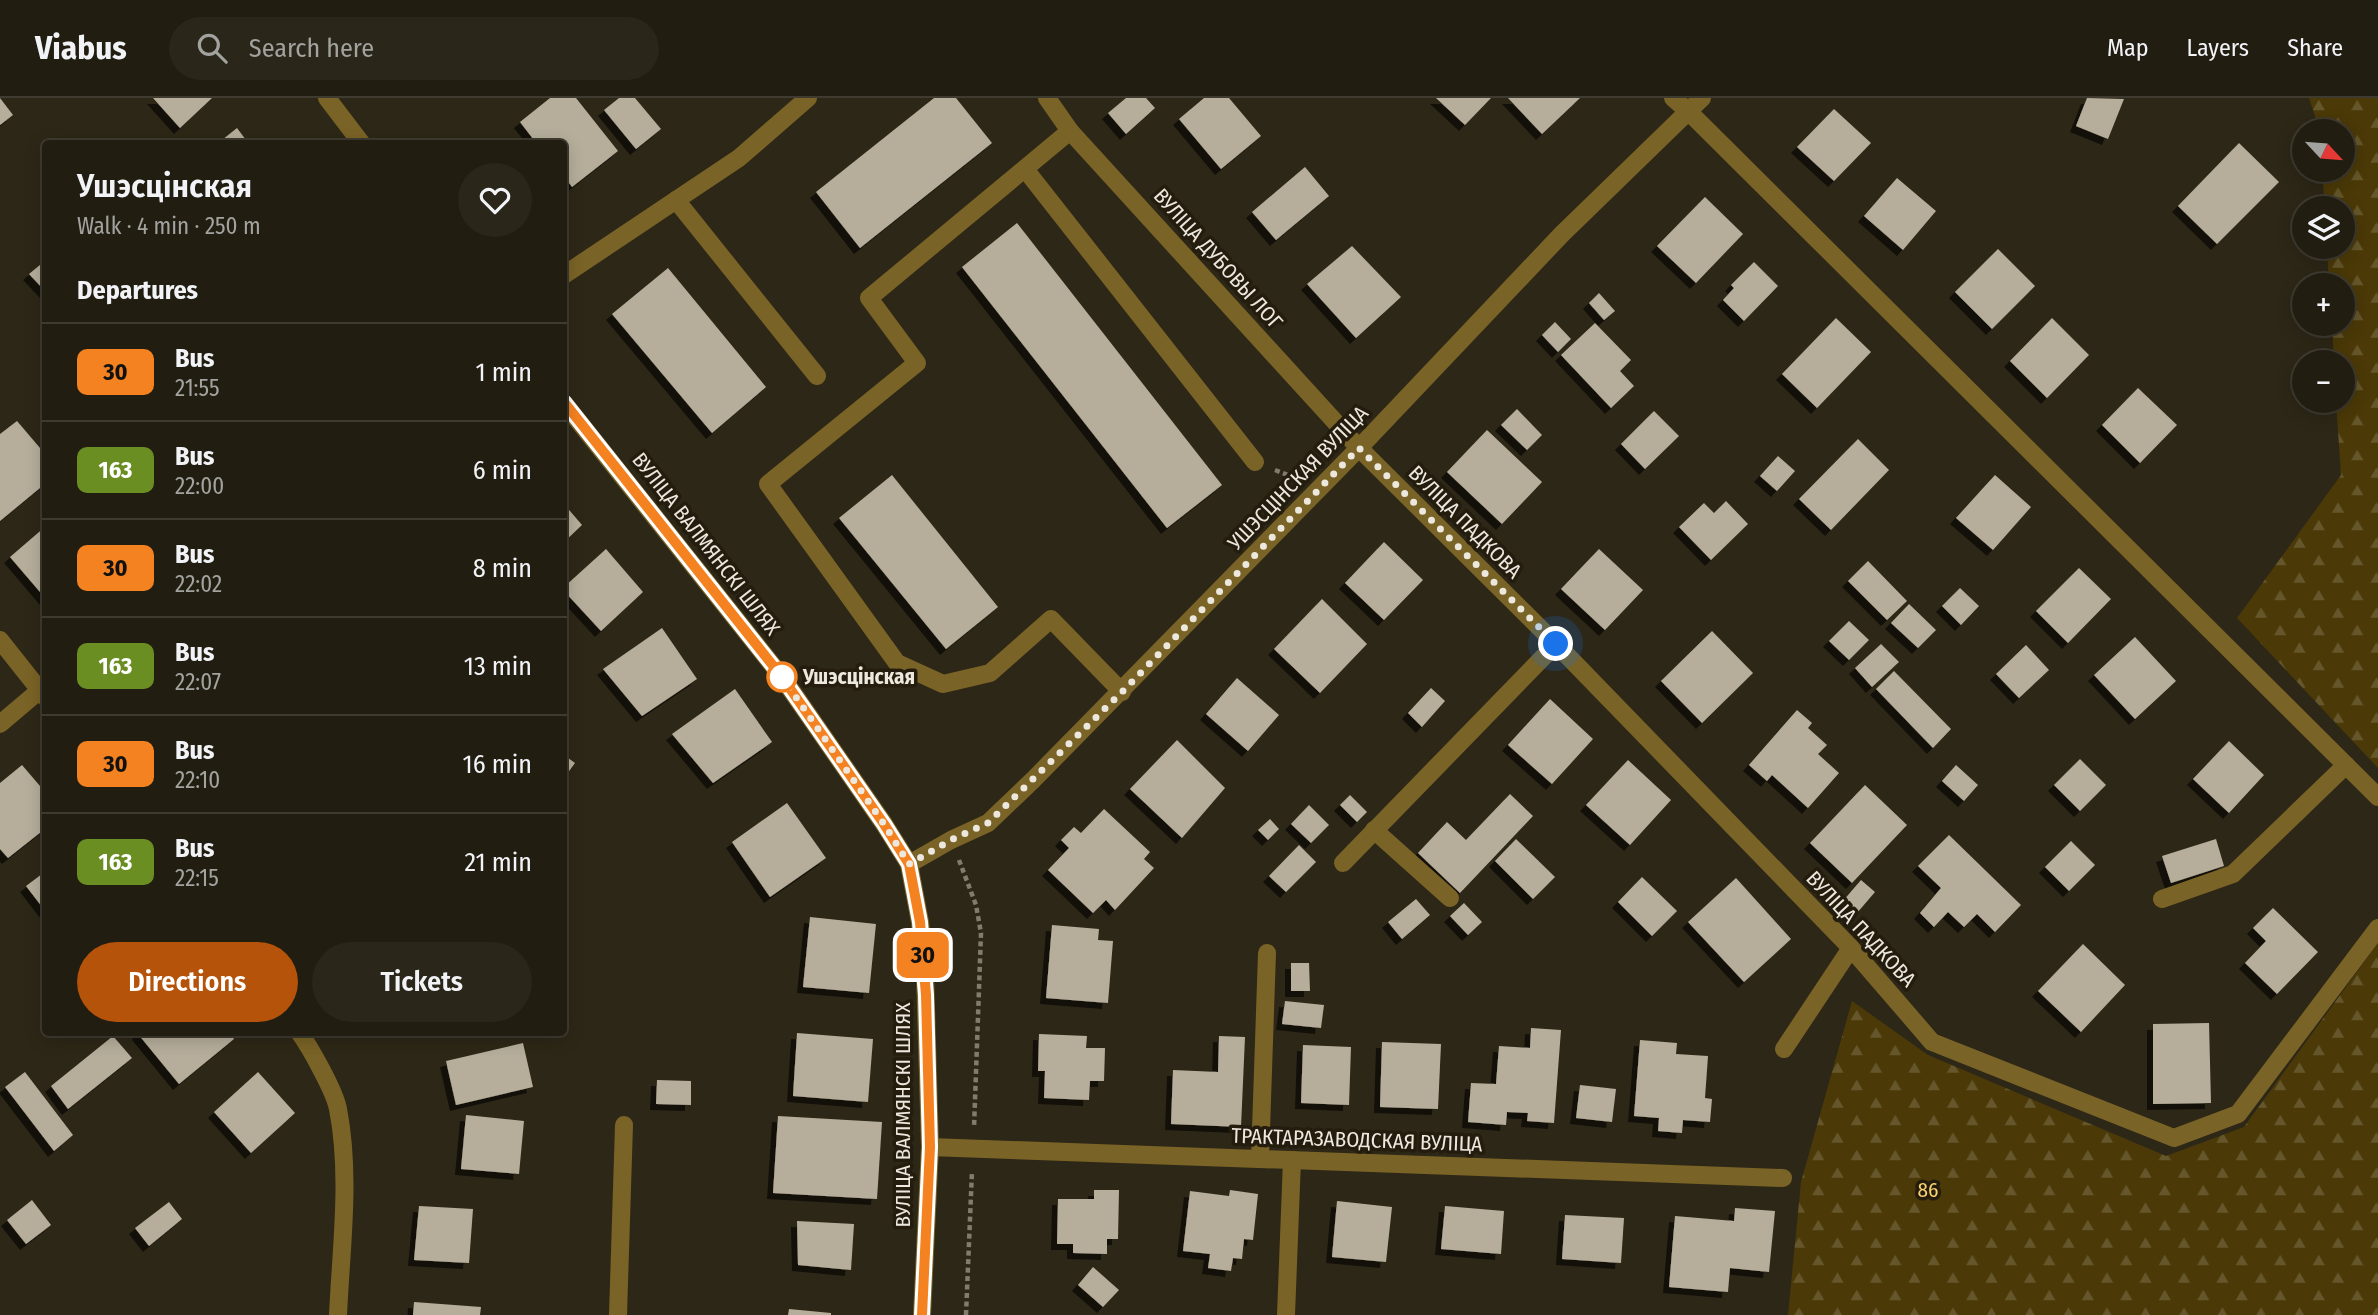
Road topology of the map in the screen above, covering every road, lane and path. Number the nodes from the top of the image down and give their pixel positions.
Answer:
1 (327, 98) edge
2 (808, 98) edge
3 (1047, 98) edge
4 (1673, 98) edge
5 (1702, 98) edge
6 (1689, 112) junction
7 (1070, 131) junction
8 (359, 140) edge
9 (1025, 169) junction
10 (676, 200) junction
11 (567, 273) edge
12 (817, 376) dead end
13 (567, 406) edge
14 (1359, 448) junction
15 (1255, 462) joint
16 (1321, 487) junction
17 (0, 640) edge
18 (1556, 644) junction
19 (42, 690) edge
20 (42, 692) edge
21 (1122, 692) junction
22 (0, 724) edge
23 (2346, 765) junction
24 (2371, 784) edge
25 (2378, 797) edge
26 (1374, 830) junction
27 (951, 840) junction
28 (1343, 863) dead end
29 (909, 864) junction
30 (1450, 898) dead end
31 (2162, 899) dead end
32 (2378, 928) edge
33 (1851, 948) junction
34 (1267, 953) dead end
35 (302, 1036) edge
36 (1784, 1049) dead end
37 (624, 1125) dead end
38 (930, 1147) junction
39 (973, 1148) junction
40 (1260, 1159) junction
41 (1292, 1160) junction
42 (1783, 1178) dead end
43 (338, 1315) edge
44 (618, 1315) edge
45 (922, 1315) edge
46 (966, 1315) edge
47 (1286, 1315) edge

1 - 8 street
2 - 10 street
3 - 7 street, ВУЛІЦА ДУБОВЫ ЛОГ
4 - 6 street
5 - 6 street, УШЭСЦІНСКАЯ ВУЛІЦА
6 - 14 street, УШЭСЦІНСКАЯ ВУЛІЦА
6 - 23 street
7 - 9 street
7 - 14 street, ВУЛІЦА ДУБОВЫ ЛОГ
9 - 15 street
9 - 21 street
10 - 11 street
10 - 12 street
13 - 29 street, ВУЛІЦА ВАЛМЯНСКІ ШЛЯХ
14 - 16 street, УШЭСЦІНСКАЯ ВУЛІЦА
14 - 18 street, ВУЛІЦА ПАДКОВА
15 - 16 path
16 - 21 street, УШЭСЦІНСКАЯ ВУЛІЦА
17 - 19 street
18 - 26 street
18 - 33 street, ВУЛІЦА ПАДКОВА
20 - 22 street
21 - 27 street, УШЭСЦІНСКАЯ ВУЛІЦА
23 - 24 street
23 - 31 street
24 - 25 street
26 - 28 street
26 - 30 street
27 - 29 street, УШЭСЦІНСКАЯ ВУЛІЦА
27 - 39 path
29 - 38 street, ВУЛІЦА ВАЛМЯНСКІ ШЛЯХ
32 - 33 street, ВУЛІЦА ПАДКОВА
33 - 36 street
34 - 40 street
35 - 43 street
37 - 44 street
38 - 39 street, ТРАКТАРАЗАВОДСКАЯ ВУЛІЦА
38 - 45 street, ВУЛІЦА ВАЛМЯНСКІ ШЛЯХ
39 - 40 street, ТРАКТАРАЗАВОДСКАЯ ВУЛІЦА
39 - 46 path
40 - 41 street, ТРАКТАРАЗАВОДСКАЯ ВУЛІЦА
41 - 42 street, ТРАКТАРАЗАВОДСКАЯ ВУЛІЦА
41 - 47 street

